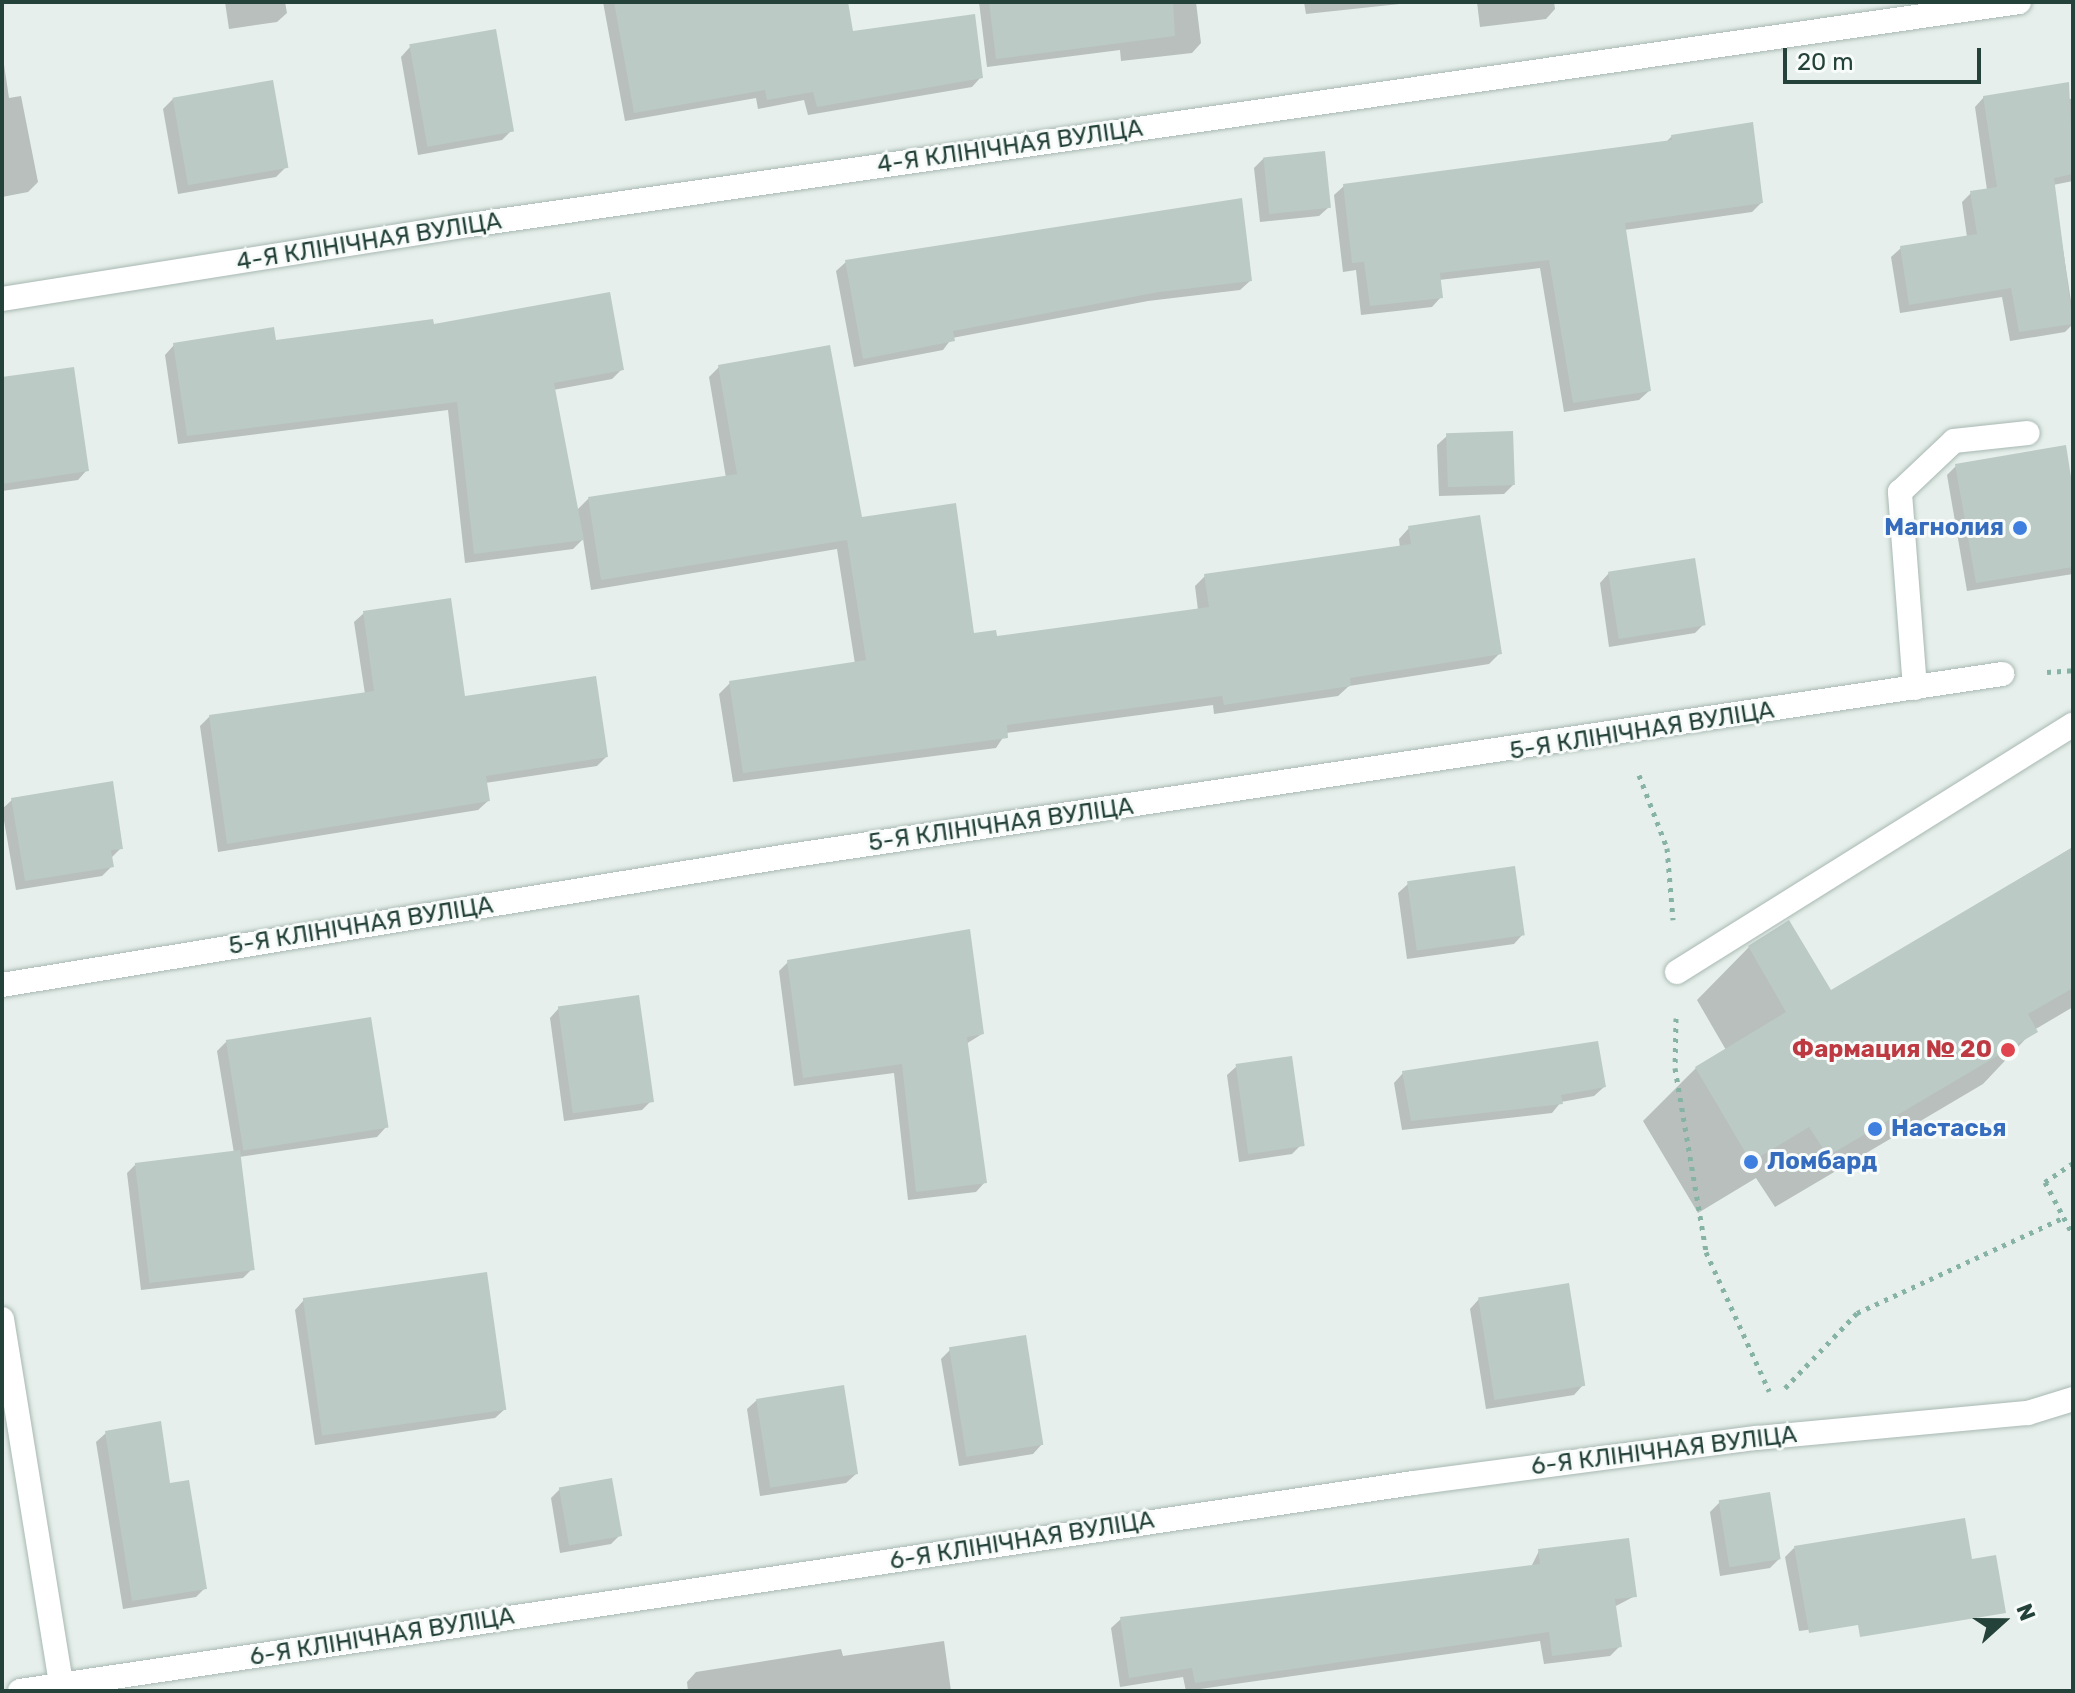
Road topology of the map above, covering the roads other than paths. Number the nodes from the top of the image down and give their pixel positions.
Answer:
1 (2019, 2) edge
2 (2, 299) edge
3 (2028, 433) dead end
4 (2002, 674) dead end
5 (1915, 688) junction
6 (2073, 725) edge
7 (1677, 972) road end
8 (2, 985) edge
9 (2, 1319) edge
10 (2073, 1399) edge
11 (61, 1688) edge
12 (20, 1691) edge

1 - 2 street, 4-Я КЛІНІЧНАЯ ВУЛІЦА
3 - 5 street
4 - 5 street, 5-Я КЛІНІЧНАЯ ВУЛІЦА
5 - 8 street, 5-Я КЛІНІЧНАЯ ВУЛІЦА
6 - 7 street
9 - 11 street
10 - 11 street, 6-Я КЛІНІЧНАЯ ВУЛІЦА
11 - 12 street, 6-Я КЛІНІЧНАЯ ВУЛІЦА

